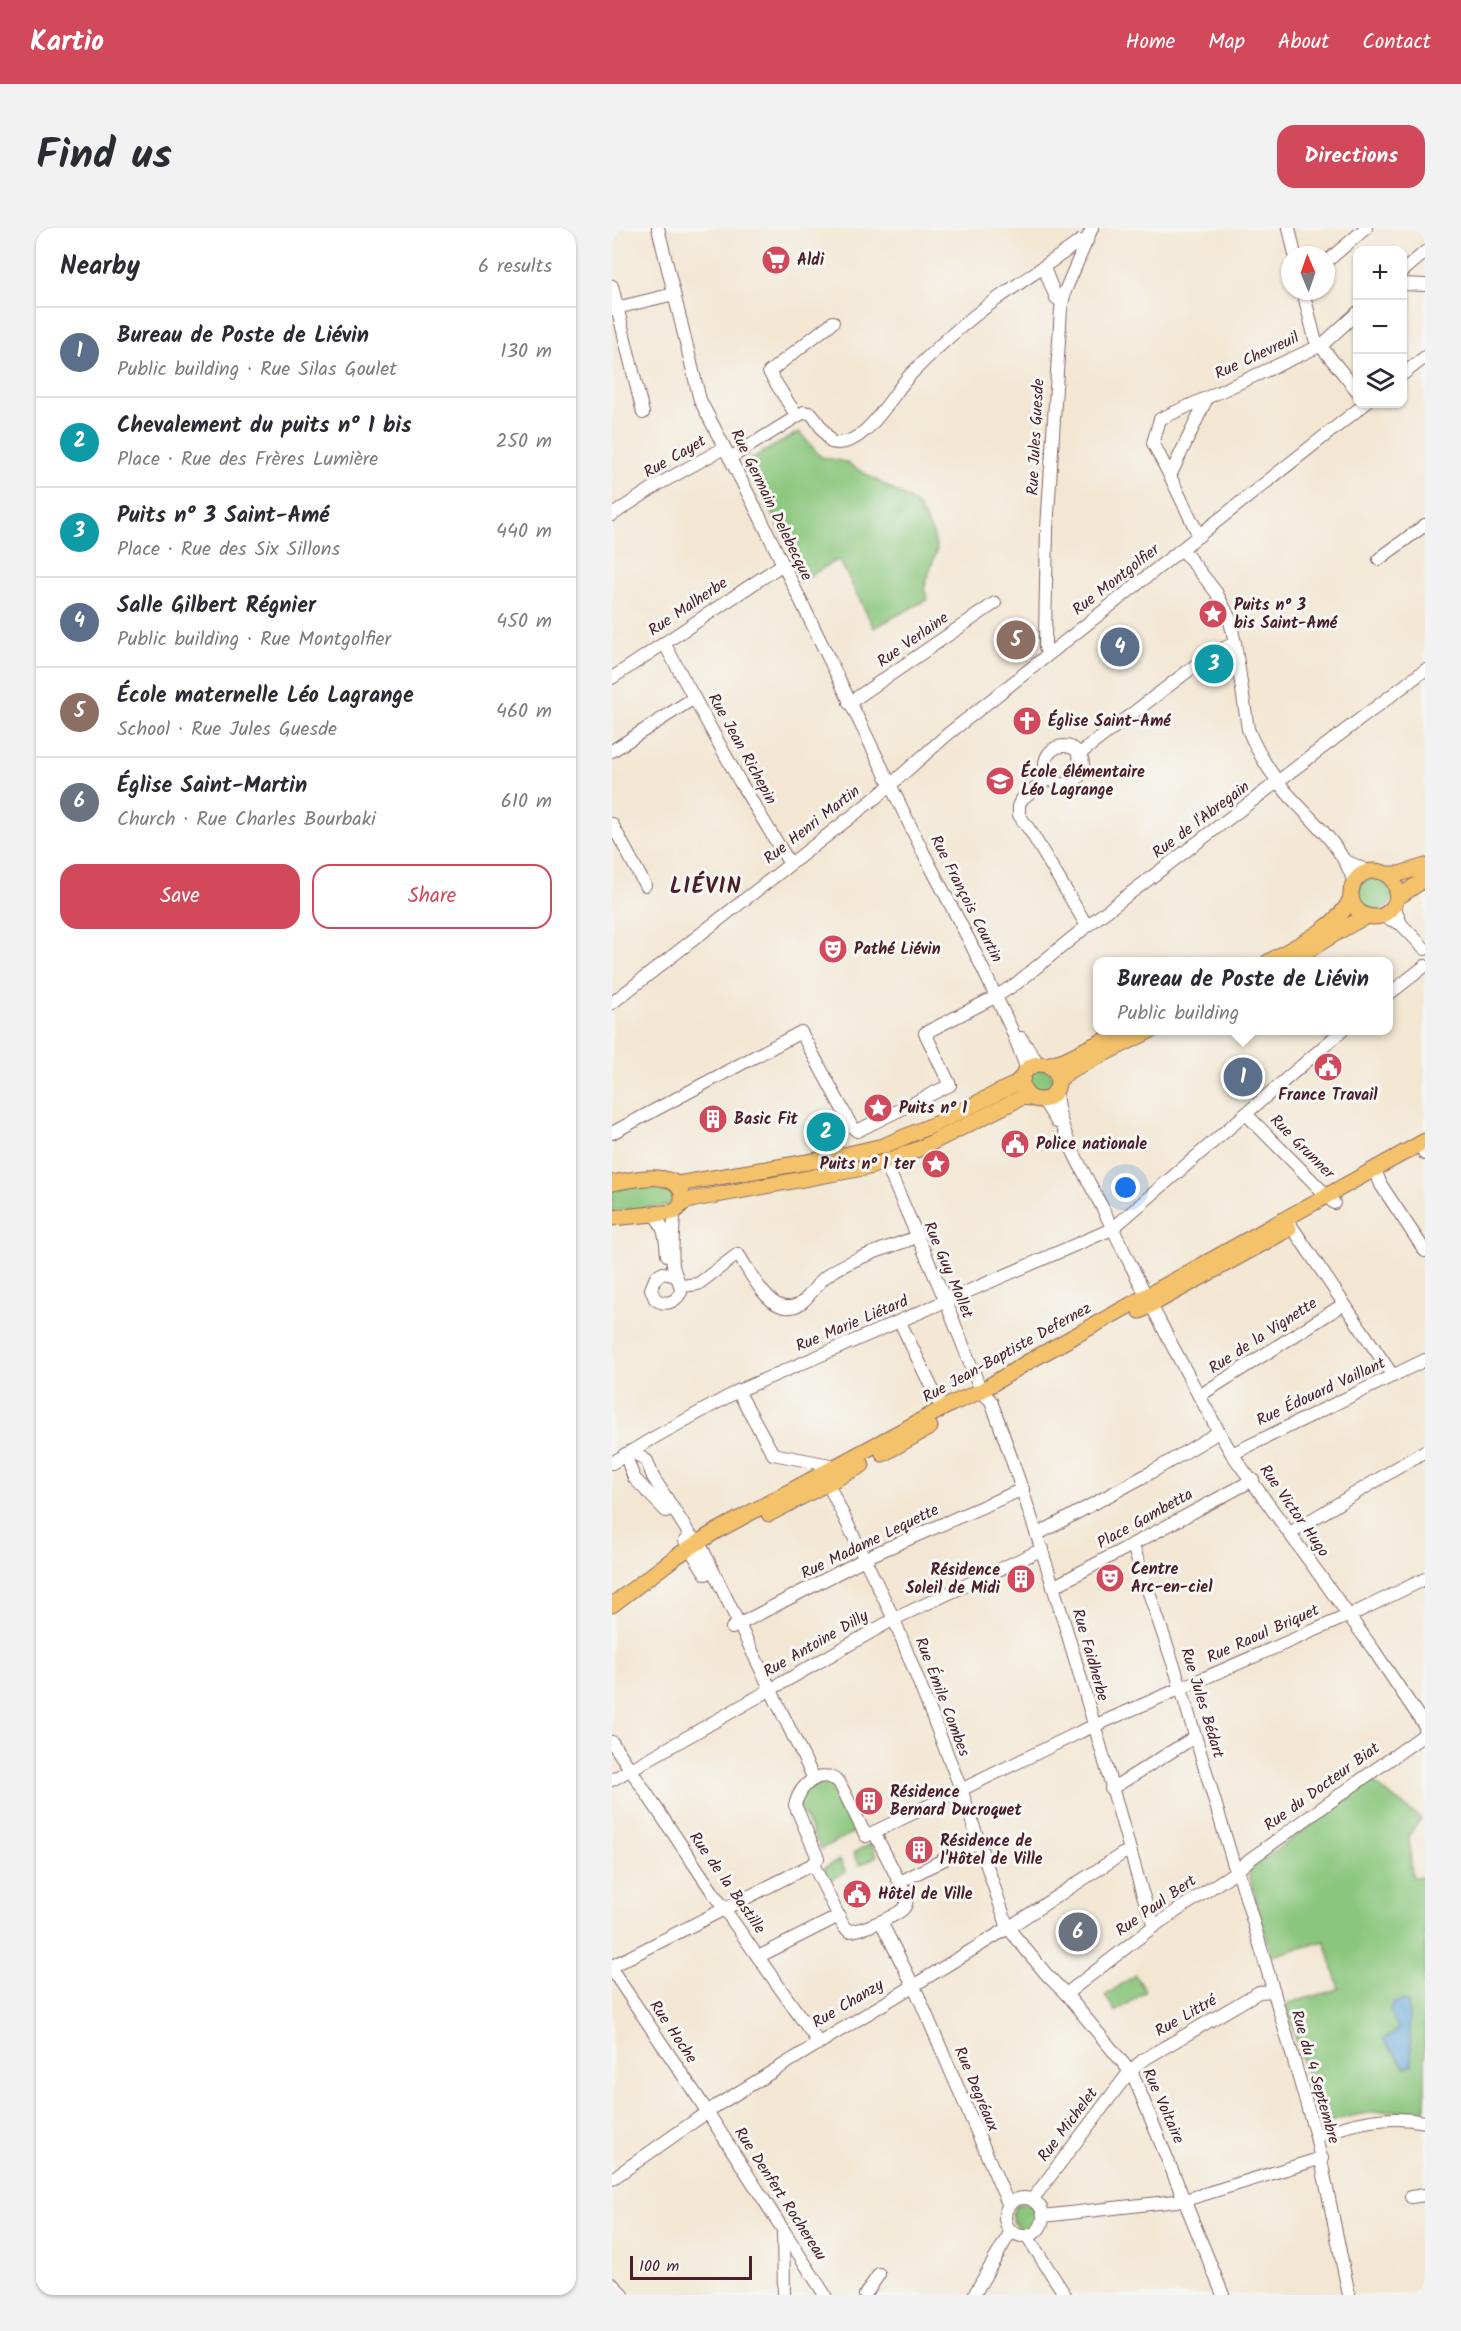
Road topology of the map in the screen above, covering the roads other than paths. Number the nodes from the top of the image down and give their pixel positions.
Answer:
1 (658, 228) edge
2 (1092, 228) edge
3 (1289, 228) edge
4 (1366, 228) edge
5 (1087, 241) junction
6 (1293, 246) edge
7 (1425, 252) edge
8 (1335, 254) edge
9 (1044, 268) junction
10 (1407, 268) edge
11 (1407, 284) edge
12 (1425, 285) edge
13 (612, 286) edge
14 (674, 294) junction
15 (1305, 300) edge
16 (1062, 302) junction
17 (615, 308) edge
18 (1353, 317) edge
19 (832, 322) dead end
20 (1322, 345) junction
21 (1425, 357) edge
22 (1407, 371) edge
23 (1353, 385) edge
24 (1206, 398) junction
25 (1360, 408) edge
26 (643, 413) dead end
27 (796, 415) junction
28 (727, 453) junction
29 (1170, 476) junction
30 (612, 515) edge
31 (1425, 525) edge
32 (1199, 536) junction
33 (1182, 549) junction
34 (1379, 559) dead end
35 (783, 564) junction
36 (995, 603) dead end
37 (1235, 643) junction
38 (665, 646) junction
39 (1049, 653) junction
40 (1425, 670) edge
41 (612, 678) edge
42 (694, 698) junction
43 (849, 703) junction
44 (612, 751) edge
45 (1078, 755) junction
46 (1050, 777) junction
47 (1279, 782) junction
48 (891, 785) junction
49 (612, 824) edge
50 (1346, 861) junction
51 (790, 864) junction
52 (1421, 872) edge
53 (1377, 873) junction
54 (1354, 883) junction
55 (645, 885) dead end
56 (1351, 898) junction
57 (1395, 902) junction
58 (1375, 916) junction
59 (1401, 924) junction
60 (1087, 926) junction
61 (1336, 927) junction
62 (1425, 949) edge
63 (1276, 957) edge
64 (1297, 957) edge
65 (1425, 966) edge
66 (1393, 991) edge
67 (997, 996) junction
68 (612, 1003) edge
69 (1118, 1035) edge
70 (1142, 1035) edge
71 (1337, 1035) edge
72 (1033, 1069) junction
73 (1062, 1076) junction
74 (1035, 1099) junction
75 (1246, 1114) junction
76 (612, 1133) edge
77 (1070, 1143) junction
78 (1425, 1150) edge
79 (885, 1162) junction
80 (1378, 1177) junction
81 (612, 1183) edge
82 (676, 1184) junction
83 (1330, 1199) junction
84 (678, 1208) junction
85 (654, 1215) junction
86 (612, 1218) edge
87 (1292, 1227) junction
88 (1112, 1229) junction
89 (916, 1237) junction
90 (1425, 1251) edge
91 (663, 1273) junction
92 (678, 1281) junction
93 (1149, 1300) junction
94 (945, 1301) junction
95 (1344, 1304) junction
96 (900, 1322) junction
97 (1425, 1360) edge
98 (1393, 1376) junction
99 (738, 1391) junction
100 (984, 1393) junction
101 (1199, 1396) junction
102 (942, 1409) junction
103 (1219, 1432) junction
104 (1425, 1451) edge
105 (628, 1453) junction
106 (1232, 1454) junction
107 (612, 1463) edge
108 (835, 1466) junction
109 (1253, 1480) junction
110 (828, 1484) junction
111 (1023, 1489) junction
112 (1290, 1533) junction
113 (1038, 1534) junction
114 (1133, 1546) junction
115 (696, 1549) junction
116 (1043, 1549) junction
117 (866, 1558) junction
118 (1425, 1579) edge
119 (1053, 1587) junction
120 (612, 1605) edge
121 (612, 1615) edge
122 (1348, 1615) junction
123 (894, 1619) junction
124 (736, 1627) junction
125 (1180, 1688) junction
126 (767, 1691) junction
127 (1093, 1726) junction
128 (1425, 1726) edge
129 (1425, 1731) edge
130 (1195, 1737) junction
131 (612, 1742) edge
132 (630, 1770) junction
133 (612, 1780) edge
134 (809, 1782) junction
135 (961, 1789) junction
136 (1112, 1789) junction
137 (870, 1834) junction
138 (978, 1842) junction
139 (1130, 1851) junction
140 (815, 1861) junction
141 (1237, 1871) junction
142 (900, 1882) junction
143 (723, 1908) junction
144 (839, 1916) junction
145 (881, 1922) junction
146 (1154, 1926) junction
147 (1008, 1928) junction
148 (758, 1957) junction
149 (612, 1968) edge
150 (912, 1985) junction
151 (1267, 1991) junction
152 (1066, 1994) junction
153 (818, 2042) junction
154 (1130, 2071) junction
155 (707, 2112) junction
156 (1425, 2122) edge
157 (1316, 2136) junction
158 (1322, 2158) junction
159 (612, 2179) edge
160 (1425, 2194) edge
161 (1411, 2197) dead end
162 (1032, 2200) junction
163 (1185, 2200) junction
164 (1009, 2206) junction
165 (1043, 2216) junction
166 (783, 2228) junction
167 (1011, 2231) junction
168 (1027, 2236) junction
169 (879, 2274) dead end
170 (612, 2284) edge
171 (623, 2295) edge
172 (784, 2295) edge
173 (825, 2295) edge
174 (865, 2295) edge
175 (974, 2295) edge
176 (1065, 2295) edge
177 (1223, 2295) edge
178 (1350, 2295) edge

1 - 14 street, Rue Germain Delebecque
2 - 5 street, Rue Jules Guesde
3 - 6 street
4 - 8 street
5 - 9 street
5 - 16 street, Rue Jules Guesde
7 - 10 street
9 - 16 street
9 - 27 street
11 - 12 street
13 - 17 street
14 - 17 street
14 - 28 street, Rue Germain Delebecque
15 - 20 street
16 - 39 street, Rue Jules Guesde
17 - 26 street
18 - 20 street, Rue Chevreuil
19 - 27 street
20 - 23 street
20 - 24 street, Rue Chevreuil
21 - 22 street
24 - 29 street, Rue Chevreuil
24 - 29 street, Rue Chevreuil
25 - 32 street, Rue Montgolfier
27 - 28 street, Rue Cayet
28 - 30 street, Rue Cayet
28 - 35 street, Rue Germain Delebecque
29 - 32 street
31 - 34 street
32 - 33 street, Rue Montgolfier
33 - 37 street
33 - 39 street, Rue Montgolfier
35 - 38 street, Rue Malherbe
35 - 43 street, Rue Germain Delebecque
36 - 43 street, Rue Verlaine
37 - 45 street
37 - 47 street
38 - 41 street, Rue Malherbe
38 - 42 street, Rue Jean Richepin
39 - 48 street, Rue Montgolfier
40 - 47 street, Rue de l'Abregain
42 - 44 street
42 - 51 street, Rue Jean Richepin
43 - 48 street, Rue Germain Delebecque
45 - 46 street
45 - 46 street
46 - 60 street
47 - 50 street
47 - 60 street, Rue de l'Abregain
48 - 51 street, Rue Henri Martin
48 - 67 street, Rue François Courtin
49 - 55 street
50 - 53 street
50 - 54 street
51 - 68 street, Rue Henri Martin
52 - 53 main road
52 - 57 main road
53 - 54 main road
53 - 57 main road
54 - 56 main road
56 - 58 main road
56 - 61 main road
57 - 58 main road
57 - 59 street
58 - 59 street
58 - 61 main road
59 - 62 street
60 - 67 street, Rue de l'Abregain
61 - 63 main road
61 - 64 main road
65 - 66 street
67 - 72 street, Rue François Courtin
67 - 76 street, Rue de l'Abregain
69 - 73 main road
70 - 73 main road
71 - 75 street, Rue Marie Liétard
72 - 73 main road
72 - 74 main road
72 - 82 main road
73 - 74 main road
73 - 77 street
74 - 77 street
74 - 79 main road
75 - 83 street, Rue Grunner
75 - 88 street, Rue Marie Liétard
77 - 88 street
78 - 80 main road, Rue Jean-Baptiste Defernez
78 - 83 main road, Rue Jean-Baptiste Defernez
79 - 84 main road
79 - 89 street, Rue Guy Mollet
80 - 83 main road, Rue Jean-Baptiste Defernez
80 - 90 street
81 - 82 main road
82 - 84 main road
83 - 87 main road, Rue Jean-Baptiste Defernez
83 - 93 main road, Rue Jean-Baptiste Defernez
84 - 85 main road
84 - 92 street
85 - 86 main road
85 - 91 street
87 - 93 main road, Rue Jean-Baptiste Defernez
87 - 95 street
88 - 93 street
88 - 94 street, Rue Marie Liétard
89 - 92 street
89 - 94 street, Rue Guy Mollet
91 - 92 street
91 - 92 street
93 - 100 main road, Rue Jean-Baptiste Defernez
93 - 101 street, Rue Victor Hugo
94 - 96 street, Rue Marie Liétard
94 - 100 street, Rue Guy Mollet
95 - 98 street
95 - 101 street, Rue de la Vignette
96 - 99 street, Rue Marie Liétard
96 - 102 street
97 - 98 street, Rue Édouard Vaillant
98 - 106 street, Rue Édouard Vaillant
99 - 105 street, Rue Marie Liétard
99 - 108 street
100 - 102 main road, Rue Jean-Baptiste Defernez
100 - 110 main road, Rue Jean-Baptiste Defernez
100 - 111 street, Rue Faidherbe
101 - 103 street, Rue Victor Hugo
102 - 108 main road, Rue Jean-Baptiste Defernez
103 - 106 street, Rue Victor Hugo
103 - 113 street
104 - 112 street
105 - 107 street, Rue Marie Liétard
105 - 115 street
105 - 115 street
106 - 109 street, Rue Victor Hugo
108 - 115 main road, Rue Jean-Baptiste Defernez
109 - 112 street, Rue Victor Hugo
109 - 114 street, Place Gambetta
110 - 115 main road, Rue Jean-Baptiste Defernez
110 - 117 street, Rue Émile Combes
111 - 113 street, Rue Faidherbe
111 - 117 street, Rue Madame Lequette
112 - 122 street, Rue Victor Hugo
113 - 116 street, Rue Faidherbe
114 - 119 street, Place Gambetta
114 - 125 street, Rue Jules Bédart
115 - 120 main road, Rue Jean-Baptiste Defernez
115 - 121 main road, Rue Jean-Baptiste Defernez
115 - 124 street
116 - 119 street, Rue Faidherbe
116 - 123 street, Rue Antoine Dilly
117 - 123 street, Rue Émile Combes
117 - 124 street, Rue Madame Lequette
118 - 122 street, Rue Raoul Briquet
119 - 127 street, Rue Faidherbe
122 - 125 street, Rue Raoul Briquet
122 - 128 street, Rue Victor Hugo
123 - 126 street, Rue Antoine Dilly
123 - 135 street, Rue Émile Combes
124 - 126 street
125 - 127 street, Rue Raoul Briquet
125 - 130 street, Rue Jules Bédart
126 - 132 street, Rue Antoine Dilly
126 - 134 street
127 - 135 street, Rue Raoul Briquet
127 - 136 street, Rue Faidherbe
129 - 141 street, Rue du Docteur Biat
130 - 136 street
130 - 141 street, Rue Jules Bédart
131 - 132 street, Rue de la Bastille
132 - 133 street, Rue Antoine Dilly
132 - 143 street, Rue de la Bastille
134 - 137 street
134 - 140 street
135 - 137 street, Rue Raoul Briquet
135 - 138 street, Rue Émile Combes
136 - 139 street, Rue Faidherbe
137 - 142 street
138 - 142 street
138 - 147 street, Rue Émile Combes
139 - 146 street, Rue Faidherbe
139 - 147 street, Rue Chanzy
140 - 143 street
140 - 144 street
141 - 146 street, Rue Paul Bert
141 - 151 street
142 - 145 street
143 - 148 street, Rue de la Bastille
143 - 149 street
144 - 145 street
144 - 148 street
145 - 150 street, Rue Degréaux
146 - 152 street, Rue Paul Bert
147 - 150 street, Rue Chanzy
147 - 152 street, Rue Voltaire
148 - 153 street, Rue de la Bastille
149 - 155 street, Rue Hoche
150 - 153 street, Rue Chanzy
150 - 164 street, Rue Degréaux
151 - 154 street, Rue Littré
151 - 157 street, Rue du 4 Septembre
152 - 154 street, Rue Voltaire
153 - 155 street, Rue Chanzy
154 - 162 street, Rue Michelet
154 - 163 street, Rue Voltaire
155 - 159 street, Rue Chanzy
155 - 166 street, Rue Denfert Rochereau
156 - 157 street
157 - 158 street, Rue du 4 Septembre
158 - 163 street
158 - 178 street, Rue du 4 Septembre
160 - 161 street
162 - 164 street
162 - 165 street
163 - 165 street
163 - 177 street, Rue Voltaire
164 - 167 street
165 - 168 street
166 - 172 street
166 - 173 street, Rue Denfert Rochereau
167 - 168 street
167 - 175 street
168 - 176 street
169 - 174 street
170 - 171 street

